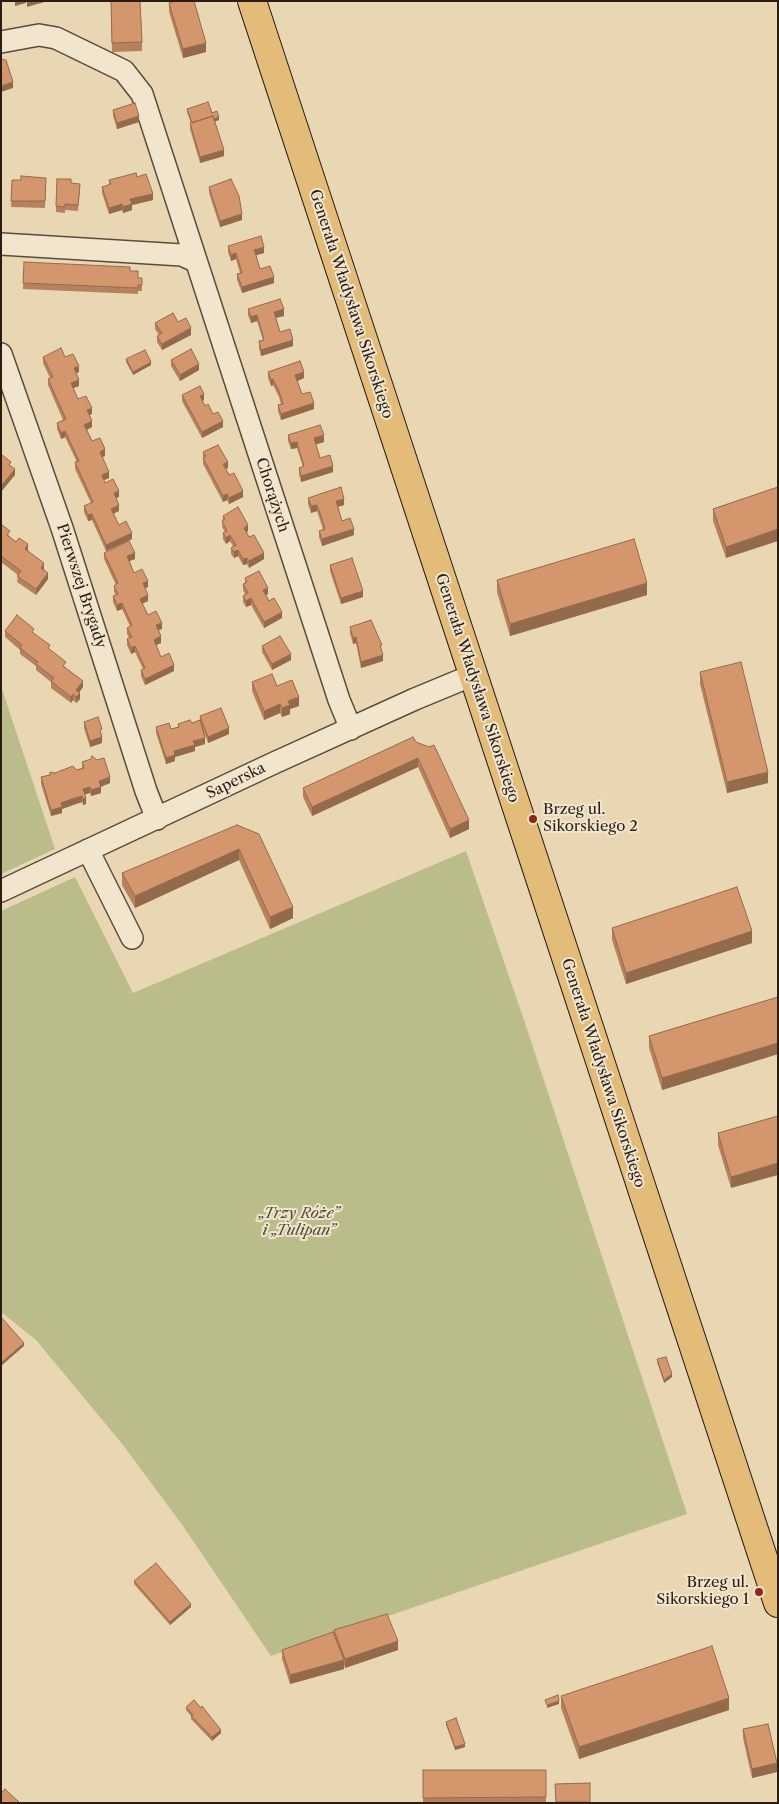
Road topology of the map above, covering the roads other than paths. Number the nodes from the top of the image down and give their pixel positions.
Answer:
1 (252, 1) edge
2 (1, 42) edge
3 (1, 244) edge
4 (195, 261) junction
5 (1, 354) edge
6 (473, 675) junction
7 (351, 728) junction
8 (157, 819) junction
9 (88, 850) junction
10 (1, 891) edge
11 (132, 938) dead end
12 (778, 1603) edge

1 - 6 main road, Generała Władysława Sikorskiego
2 - 4 street, Chorążych
3 - 4 street
4 - 7 street, Chorążych
5 - 8 street, Pierwszej Brygady
6 - 7 street, Saperska
6 - 12 main road, Generała Władysława Sikorskiego
7 - 8 street, Saperska
8 - 9 street, Saperska
9 - 10 street, Saperska
9 - 11 street

